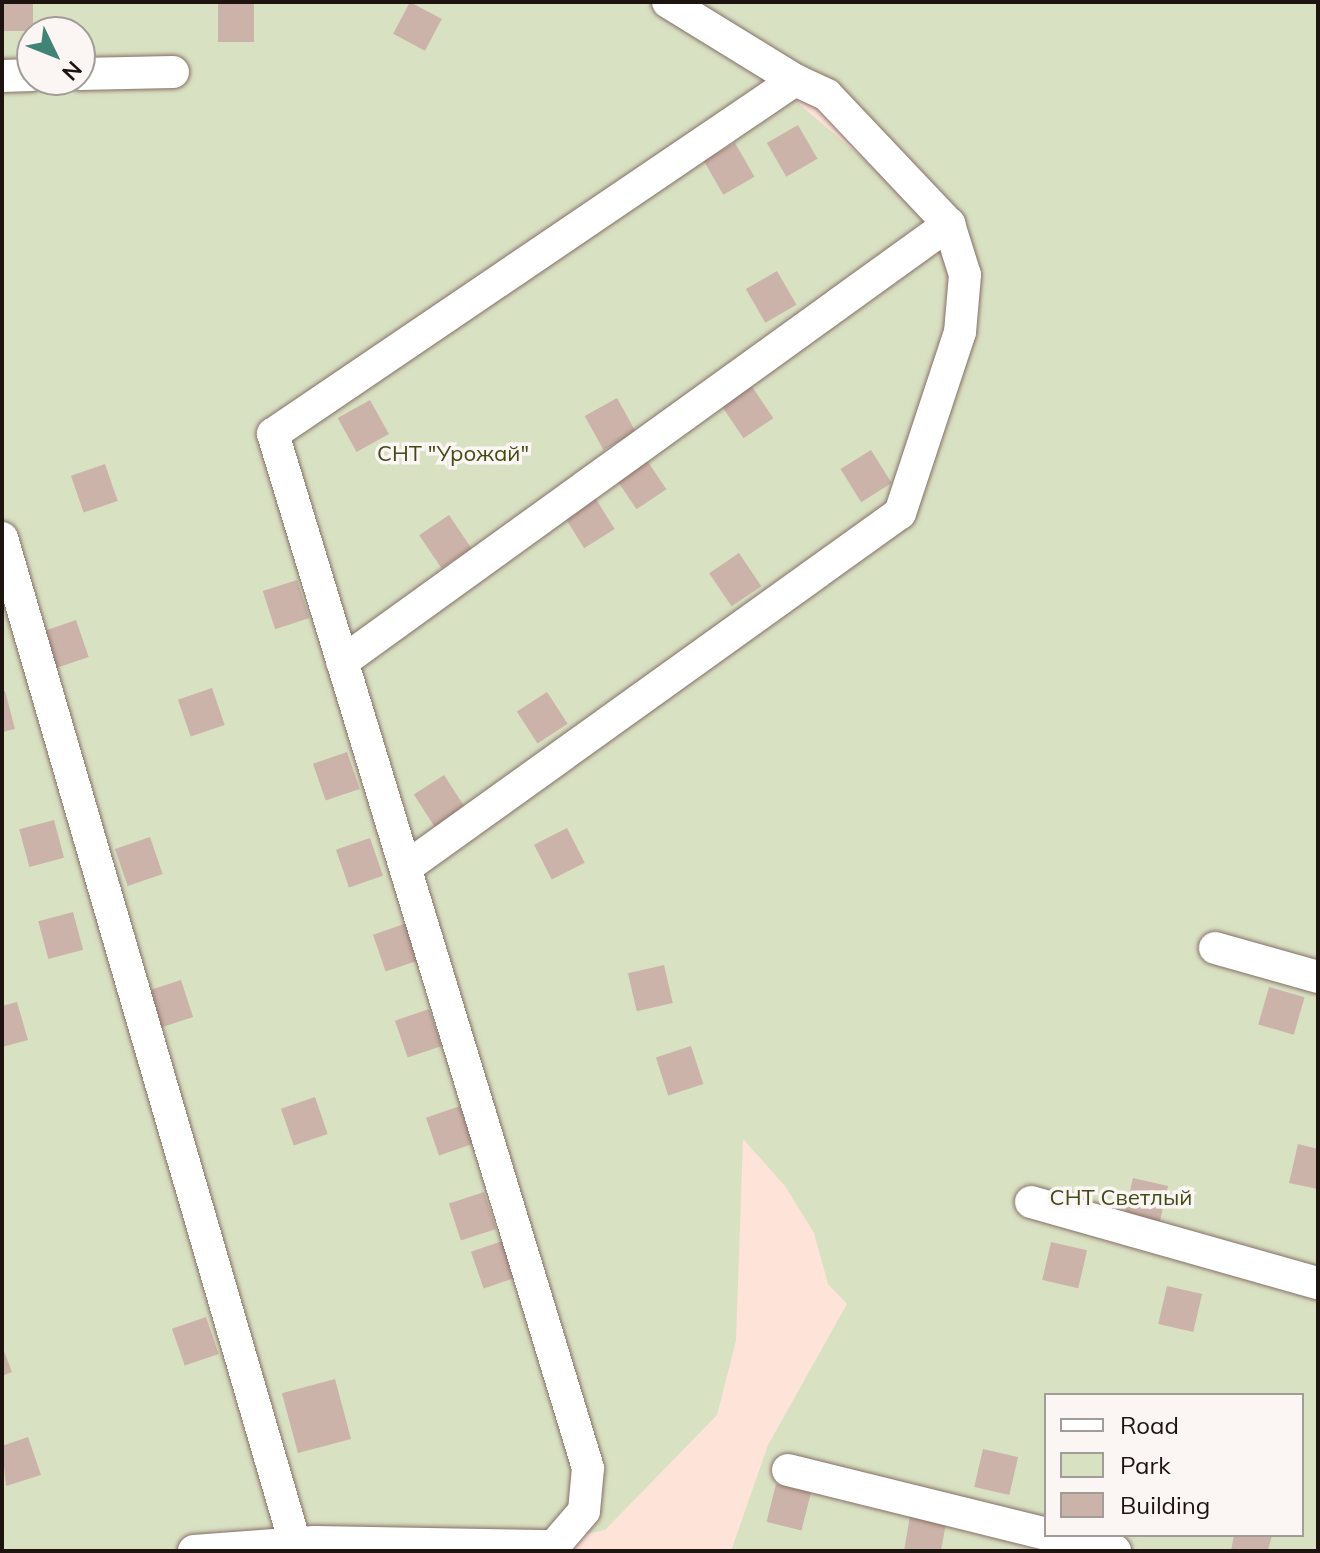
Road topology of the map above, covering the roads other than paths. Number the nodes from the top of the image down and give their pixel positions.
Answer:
1 (668, 2) edge
2 (702, 2) edge
3 (173, 72) dead end
4 (96, 74) edge
5 (795, 80) junction
6 (949, 224) junction
7 (2, 538) edge
8 (342, 662) junction
9 (408, 866) junction
10 (1215, 948) dead end
11 (1318, 977) edge
12 (1031, 1202) dead end
13 (1318, 1283) edge
14 (788, 1470) dead end
15 (1044, 1533) edge
16 (1060, 1537) edge
17 (295, 1543) junction
18 (194, 1551) edge
19 (1115, 1551) edge

1 - 5 lane
2 - 5 lane
3 - 4 lane
5 - 6 lane
5 - 8 lane
6 - 8 lane
6 - 9 lane
7 - 17 lane
8 - 9 lane
9 - 17 lane
10 - 11 lane
12 - 13 lane
14 - 15 lane
16 - 19 lane
17 - 18 lane

